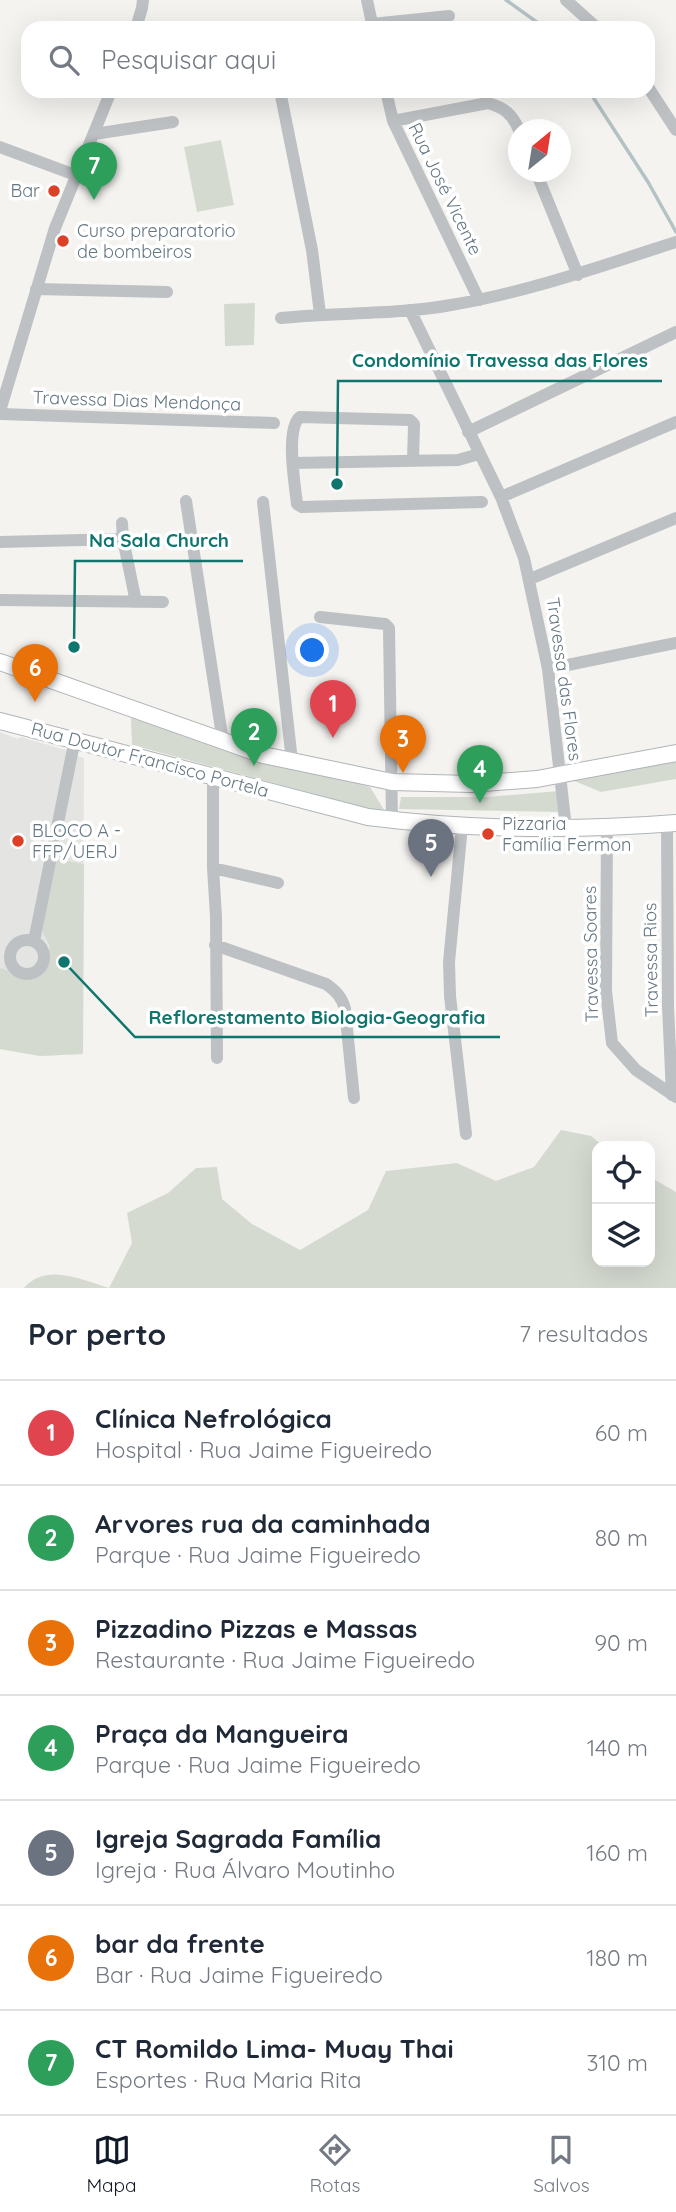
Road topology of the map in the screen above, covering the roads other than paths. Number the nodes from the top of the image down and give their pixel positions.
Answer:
1 (143, 0) edge
2 (367, 0) edge
3 (566, 0) edge
4 (449, 16) dead end
5 (138, 21) edge
6 (371, 21) edge
7 (410, 21) edge
8 (589, 21) edge
9 (108, 98) edge
10 (281, 98) edge
11 (388, 98) edge
12 (655, 98) edge
13 (514, 119) edge
14 (393, 121) junction
15 (173, 122) dead end
16 (676, 130) edge
17 (94, 134) junction
18 (0, 147) edge
19 (78, 176) junction
20 (540, 182) edge
21 (676, 242) edge
22 (578, 275) junction
23 (36, 289) junction
24 (167, 292) dead end
25 (479, 300) junction
26 (410, 310) junction
27 (320, 314) junction
28 (281, 318) dead end
29 (676, 331) edge
30 (0, 413) edge
31 (676, 422) edge
32 (274, 423) dead end
33 (468, 432) junction
34 (479, 454) junction
35 (413, 461) junction
36 (293, 463) junction
37 (501, 497) junction
38 (186, 501) dead end
39 (263, 502) dead end
40 (482, 502) dead end
41 (676, 518) edge
42 (122, 523) dead end
43 (123, 539) junction
44 (0, 542) edge
45 (530, 579) junction
46 (0, 600) edge
47 (163, 601) dead end
48 (136, 602) junction
49 (320, 617) dead end
50 (676, 643) edge
51 (0, 662) edge
52 (548, 669) junction
53 (0, 721) edge
54 (75, 739) junction
55 (223, 742) junction
56 (676, 753) edge
57 (292, 761) junction
58 (560, 776) junction
59 (213, 779) junction
60 (392, 782) junction
61 (391, 820) junction
62 (672, 823) edge
63 (462, 826) junction
64 (607, 827) junction
65 (566, 828) junction
66 (213, 868) junction
67 (278, 883) dead end
68 (34, 941) dead end
69 (215, 944) junction
70 (217, 1058) dead end
71 (674, 1096) edge
72 (354, 1098) dead end
73 (466, 1134) dead end

1 - 5 street
2 - 6 street
3 - 8 street
4 - 7 street
9 - 17 street
10 - 27 street
11 - 14 street, Rua José Vicente
12 - 16 street
13 - 14 street
14 - 25 street, Rua José Vicente
15 - 17 street
17 - 19 street
18 - 19 street
19 - 23 street
20 - 22 street
21 - 22 street
22 - 25 street
23 - 24 street
23 - 30 street
25 - 26 street
26 - 27 street
26 - 33 street, Travessa das Flores
27 - 28 street
29 - 33 street
30 - 32 street, Travessa Dias Mendonça
31 - 37 street
33 - 34 street, Travessa das Flores
34 - 35 street
34 - 37 street, Travessa das Flores
35 - 36 street
35 - 36 street
36 - 40 street
37 - 45 street, Travessa das Flores
38 - 55 street
39 - 57 street
41 - 45 street
42 - 43 street
43 - 44 street
43 - 48 street
45 - 52 street, Travessa das Flores
46 - 48 street
47 - 48 street
49 - 60 street
50 - 52 street
51 - 55 main road
52 - 58 street, Travessa das Flores
53 - 54 main road, Rua Doutor Francisco Portela
54 - 59 main road, Rua Doutor Francisco Portela
54 - 68 street
55 - 57 main road
56 - 58 main road
57 - 60 main road
58 - 60 main road
58 - 65 street, Travessa das Flores
59 - 61 main road, Rua Doutor Francisco Portela
59 - 66 street
60 - 61 street
61 - 63 main road, Rua Doutor Francisco Portela
62 - 64 main road, Rua Doutor Francisco Portela
62 - 71 street, Travessa Rios
63 - 65 main road, Rua Doutor Francisco Portela
63 - 73 street
64 - 65 main road, Rua Doutor Francisco Portela
64 - 71 street, Travessa Soares
66 - 67 street
66 - 69 street
69 - 70 street
69 - 72 street

